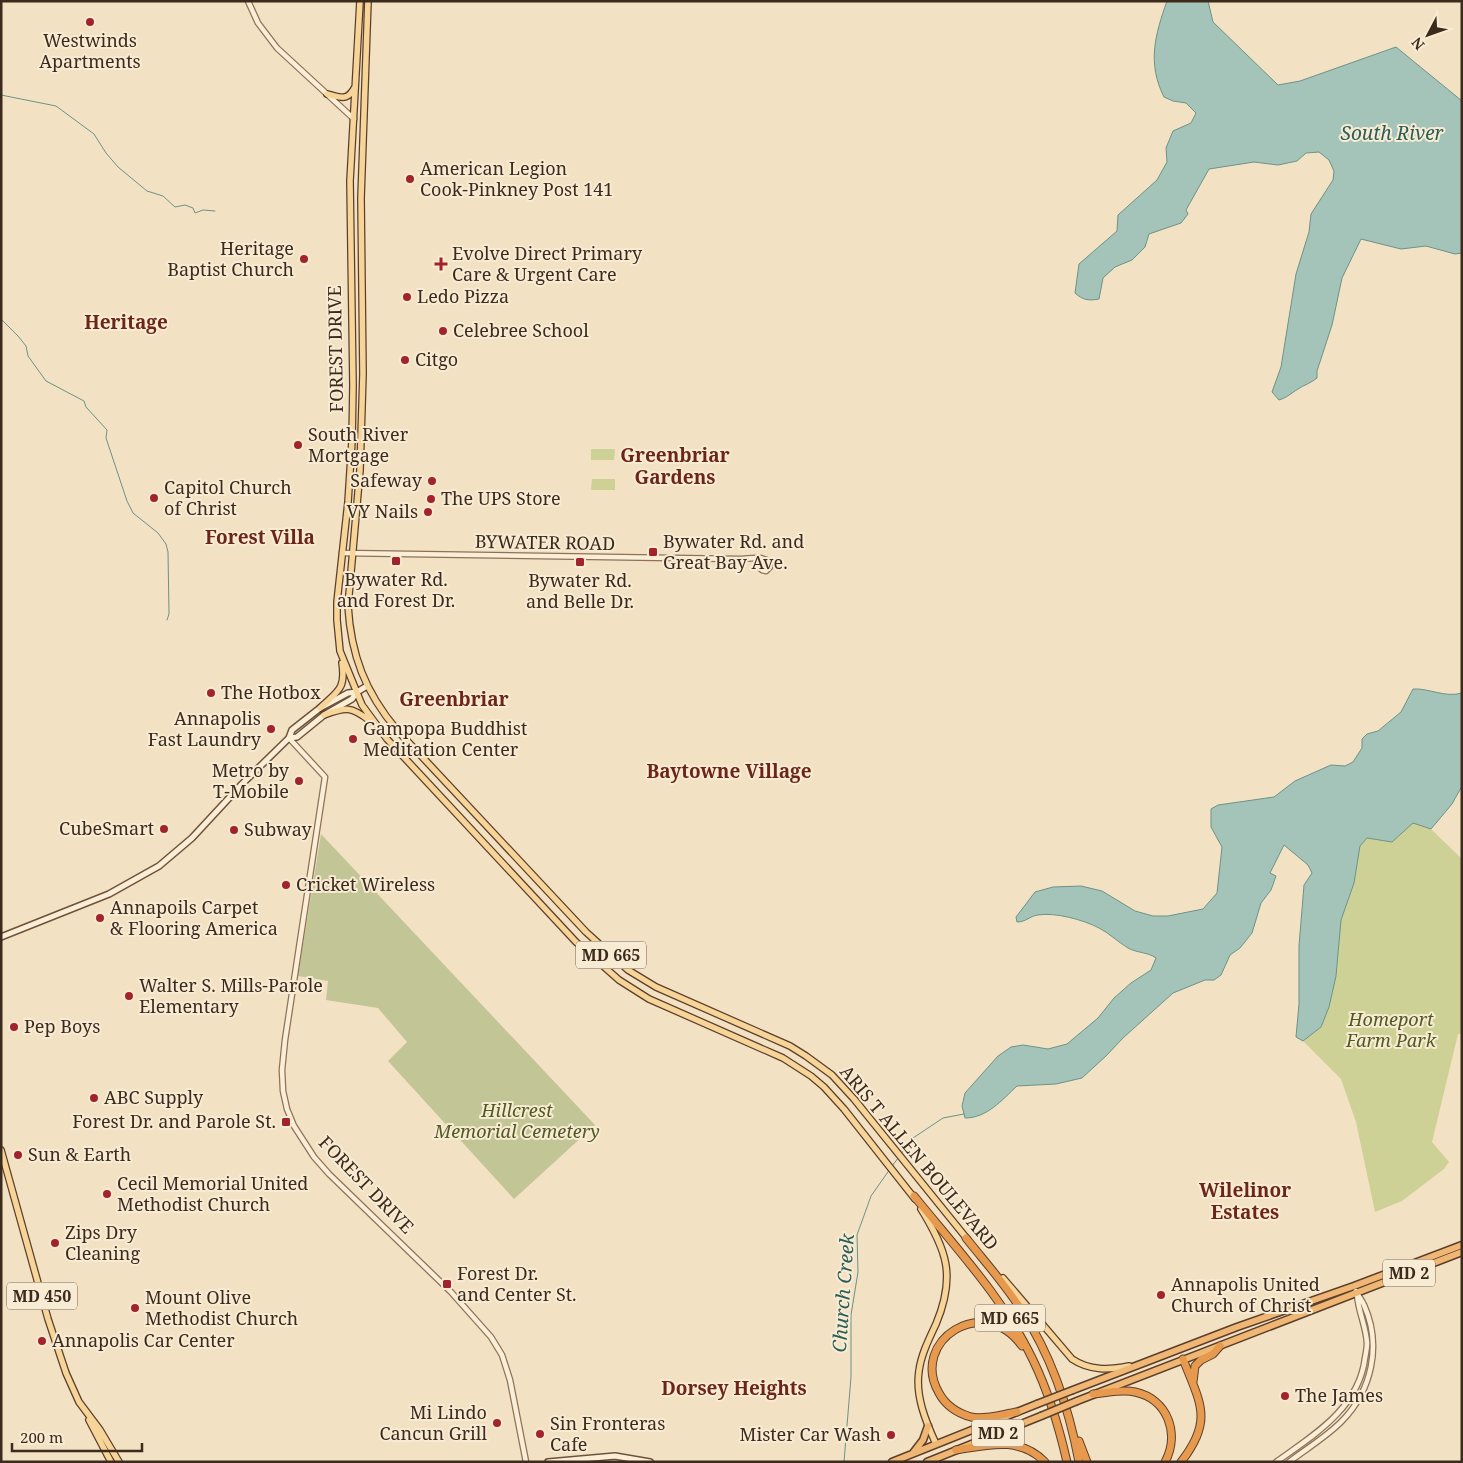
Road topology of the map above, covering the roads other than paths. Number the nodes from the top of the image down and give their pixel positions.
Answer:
1 (248, 1) edge
2 (360, 1) edge
3 (368, 1) edge
4 (356, 85) junction
5 (327, 94) junction
6 (354, 119) junction
7 (363, 128) junction
8 (346, 514) junction
9 (356, 516) junction
10 (342, 553) junction
11 (353, 554) junction
12 (761, 561) dead end
13 (340, 651) junction
14 (367, 686) junction
15 (356, 692) junction
16 (320, 708) junction
17 (324, 714) junction
18 (376, 726) junction
19 (289, 738) junction
20 (1, 937) edge
21 (1, 1150) edge
22 (912, 1195) junction
23 (966, 1238) junction
24 (1462, 1245) edge
25 (1462, 1252) edge
26 (1354, 1286) junction
27 (1357, 1293) junction
28 (1220, 1346) junction
29 (1179, 1350) junction
30 (1183, 1360) junction
31 (1143, 1364) junction
32 (1040, 1375) junction
33 (1193, 1382) junction
34 (1093, 1394) junction
35 (85, 1411) junction
36 (1017, 1412) junction
37 (1068, 1412) junction
38 (928, 1426) junction
39 (936, 1444) junction
40 (956, 1450) junction
41 (912, 1454) junction
42 (940, 1457) junction
43 (110, 1462) edge
44 (119, 1462) edge
45 (526, 1462) edge
46 (548, 1462) edge
47 (650, 1462) edge
48 (892, 1462) edge
49 (927, 1462) edge
50 (1045, 1462) edge
51 (1067, 1462) edge
52 (1079, 1462) edge
53 (1087, 1462) edge
54 (1165, 1462) edge
55 (1181, 1462) edge
56 (1276, 1462) edge
57 (1289, 1462) edge

1 - 5 street
2 - 4 main road, FOREST DRIVE
3 - 7 main road, FOREST DRIVE
4 - 5 main road
4 - 6 main road, FOREST DRIVE
5 - 6 street
6 - 7 main road
6 - 8 main road, FOREST DRIVE
7 - 9 main road, FOREST DRIVE
8 - 9 main road
8 - 10 main road, FOREST DRIVE
9 - 11 main road, FOREST DRIVE
10 - 11 street, BYWATER ROAD
10 - 13 main road, FOREST DRIVE / MD 665
11 - 12 street, BYWATER ROAD
11 - 14 main road, FOREST DRIVE / MD 665
13 - 15 main road, FOREST DRIVE / MD 665
13 - 16 main road
14 - 15 main road
14 - 23 main road, ARIS T ALLEN BOULEVARD / MD 665
15 - 16 main road
15 - 17 main road
15 - 18 main road, ARIS T ALLEN BOULEVARD / MD 665
16 - 19 main road
17 - 18 main road
17 - 19 main road
18 - 22 main road, ARIS T ALLEN BOULEVARD / MD 665
19 - 20 main road
19 - 45 street, FOREST DRIVE
21 - 35 main road, MD 450
22 - 32 highway, ARIS T ALLEN BOULEVARD / MD 665
22 - 38 main road
23 - 31 main road
23 - 37 highway, ARIS T ALLEN BOULEVARD / MD 665
24 - 26 highway, MD 2
25 - 27 highway, MD 2
26 - 27 street
26 - 29 highway, MD 2
27 - 28 highway, MD 2
27 - 56 street
27 - 57 street
28 - 30 highway, MD 2
28 - 33 highway
29 - 30 highway
29 - 31 highway, MD 2
30 - 33 highway
30 - 34 highway, MD 2
31 - 36 highway, MD 2, bridge
32 - 36 highway
32 - 51 highway, ARIS T ALLEN BOULEVARD / MD 665
33 - 55 highway
34 - 40 highway, MD 2, bridge
34 - 54 highway
35 - 43 main road, MD 450
35 - 44 main road, MD 450
36 - 39 highway, MD 2
37 - 52 highway, ARIS T ALLEN BOULEVARD / MD 665
37 - 53 highway
38 - 39 main road
38 - 41 highway
39 - 41 highway, MD 2
39 - 42 highway
40 - 42 highway, MD 2
40 - 50 highway
41 - 48 highway, MD 2
42 - 49 highway, MD 2
46 - 47 main road

